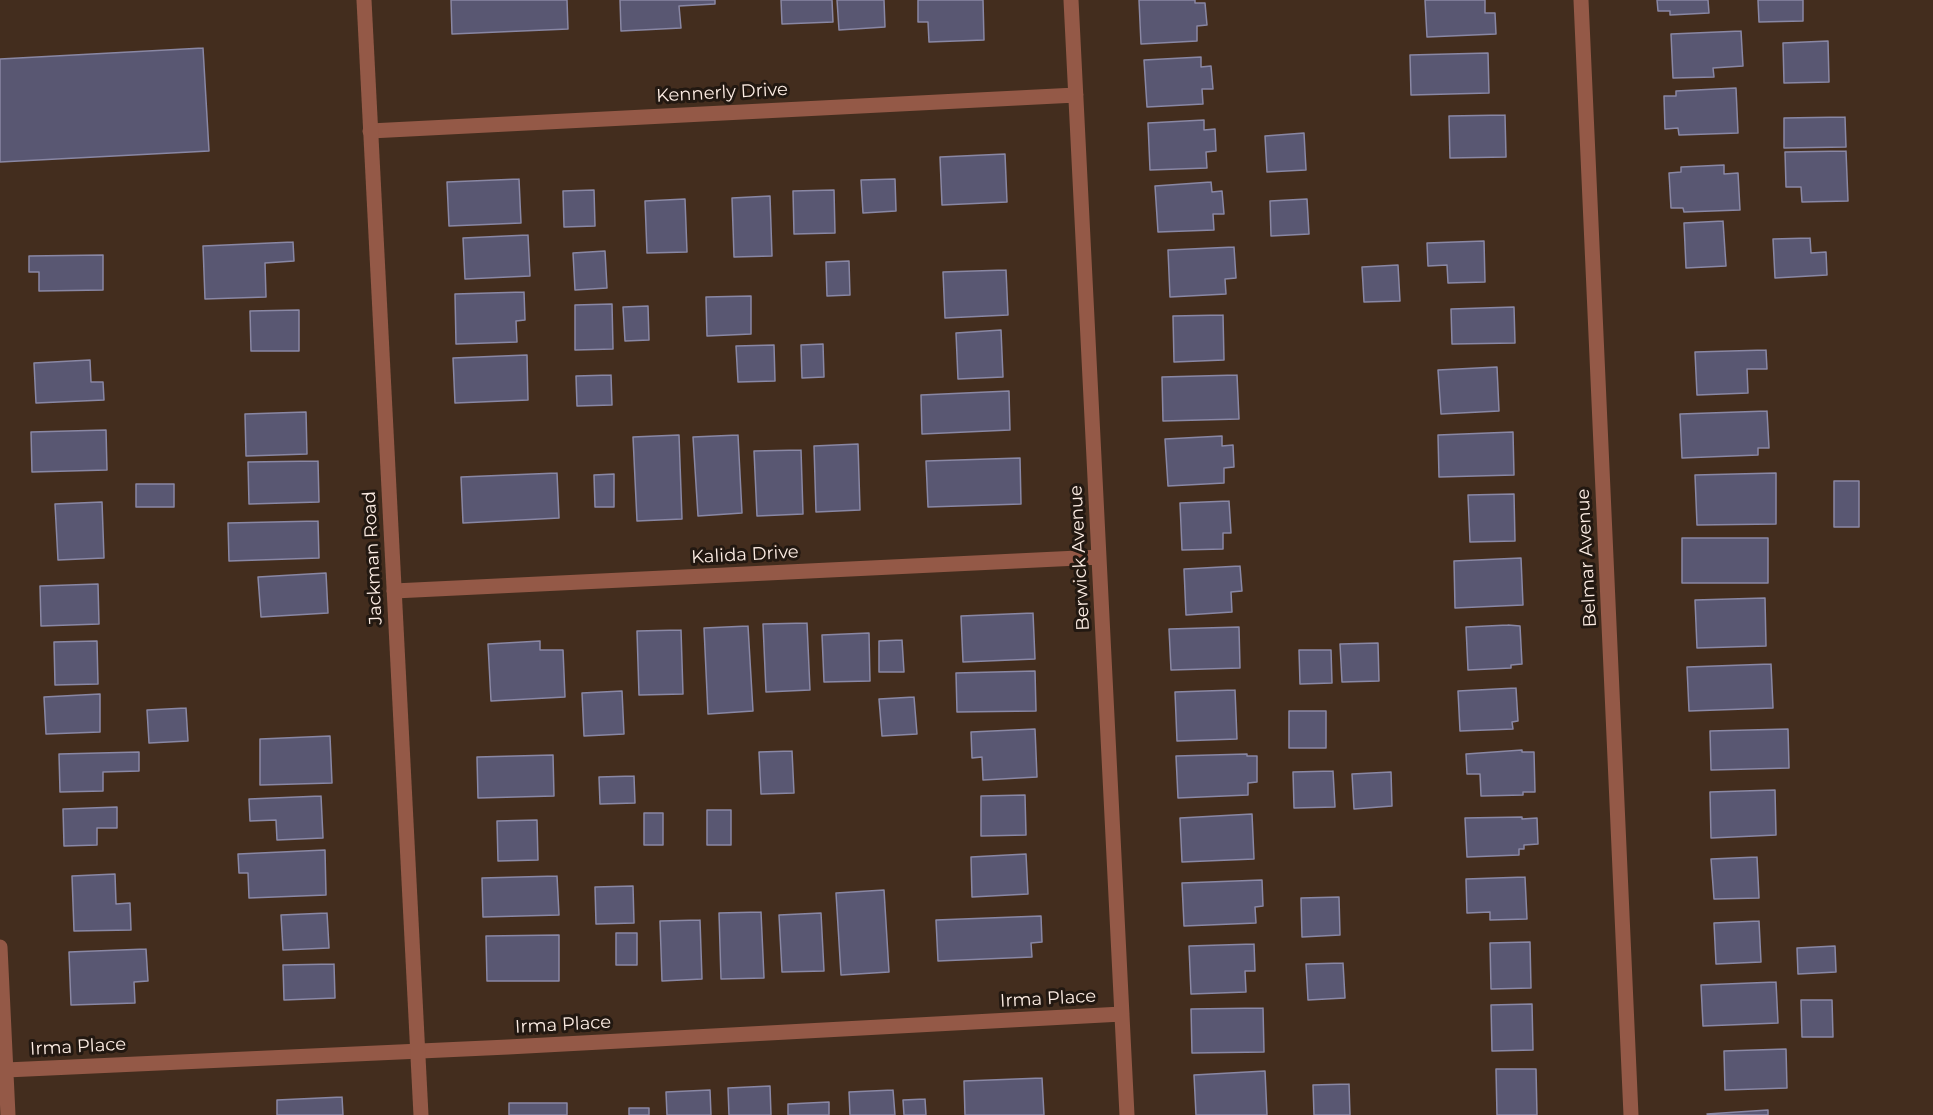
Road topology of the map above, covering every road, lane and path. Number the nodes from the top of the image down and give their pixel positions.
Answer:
1 (364, 0) edge
2 (1071, 0) edge
3 (1581, 0) edge
4 (1076, 95) junction
5 (370, 131) junction
6 (1099, 557) junction
7 (394, 591) junction
8 (0, 947) edge
9 (1122, 1014) junction
10 (417, 1049) junction
11 (6, 1070) junction
12 (8, 1115) edge
13 (421, 1115) edge
14 (1127, 1115) edge
15 (1631, 1115) edge

1 - 5 street, Jackman Road
2 - 4 street, Berwick Avenue
3 - 15 street, Belmar Avenue
4 - 5 street, Kennerly Drive
4 - 6 street, Berwick Avenue
5 - 7 street, Jackman Road
6 - 7 street, Kalida Drive
6 - 9 street, Berwick Avenue
7 - 10 street, Jackman Road
8 - 11 street
9 - 10 street, Irma Place
9 - 14 street, Berwick Avenue
10 - 11 street, Irma Place
10 - 13 street, Jackman Road
11 - 12 street

